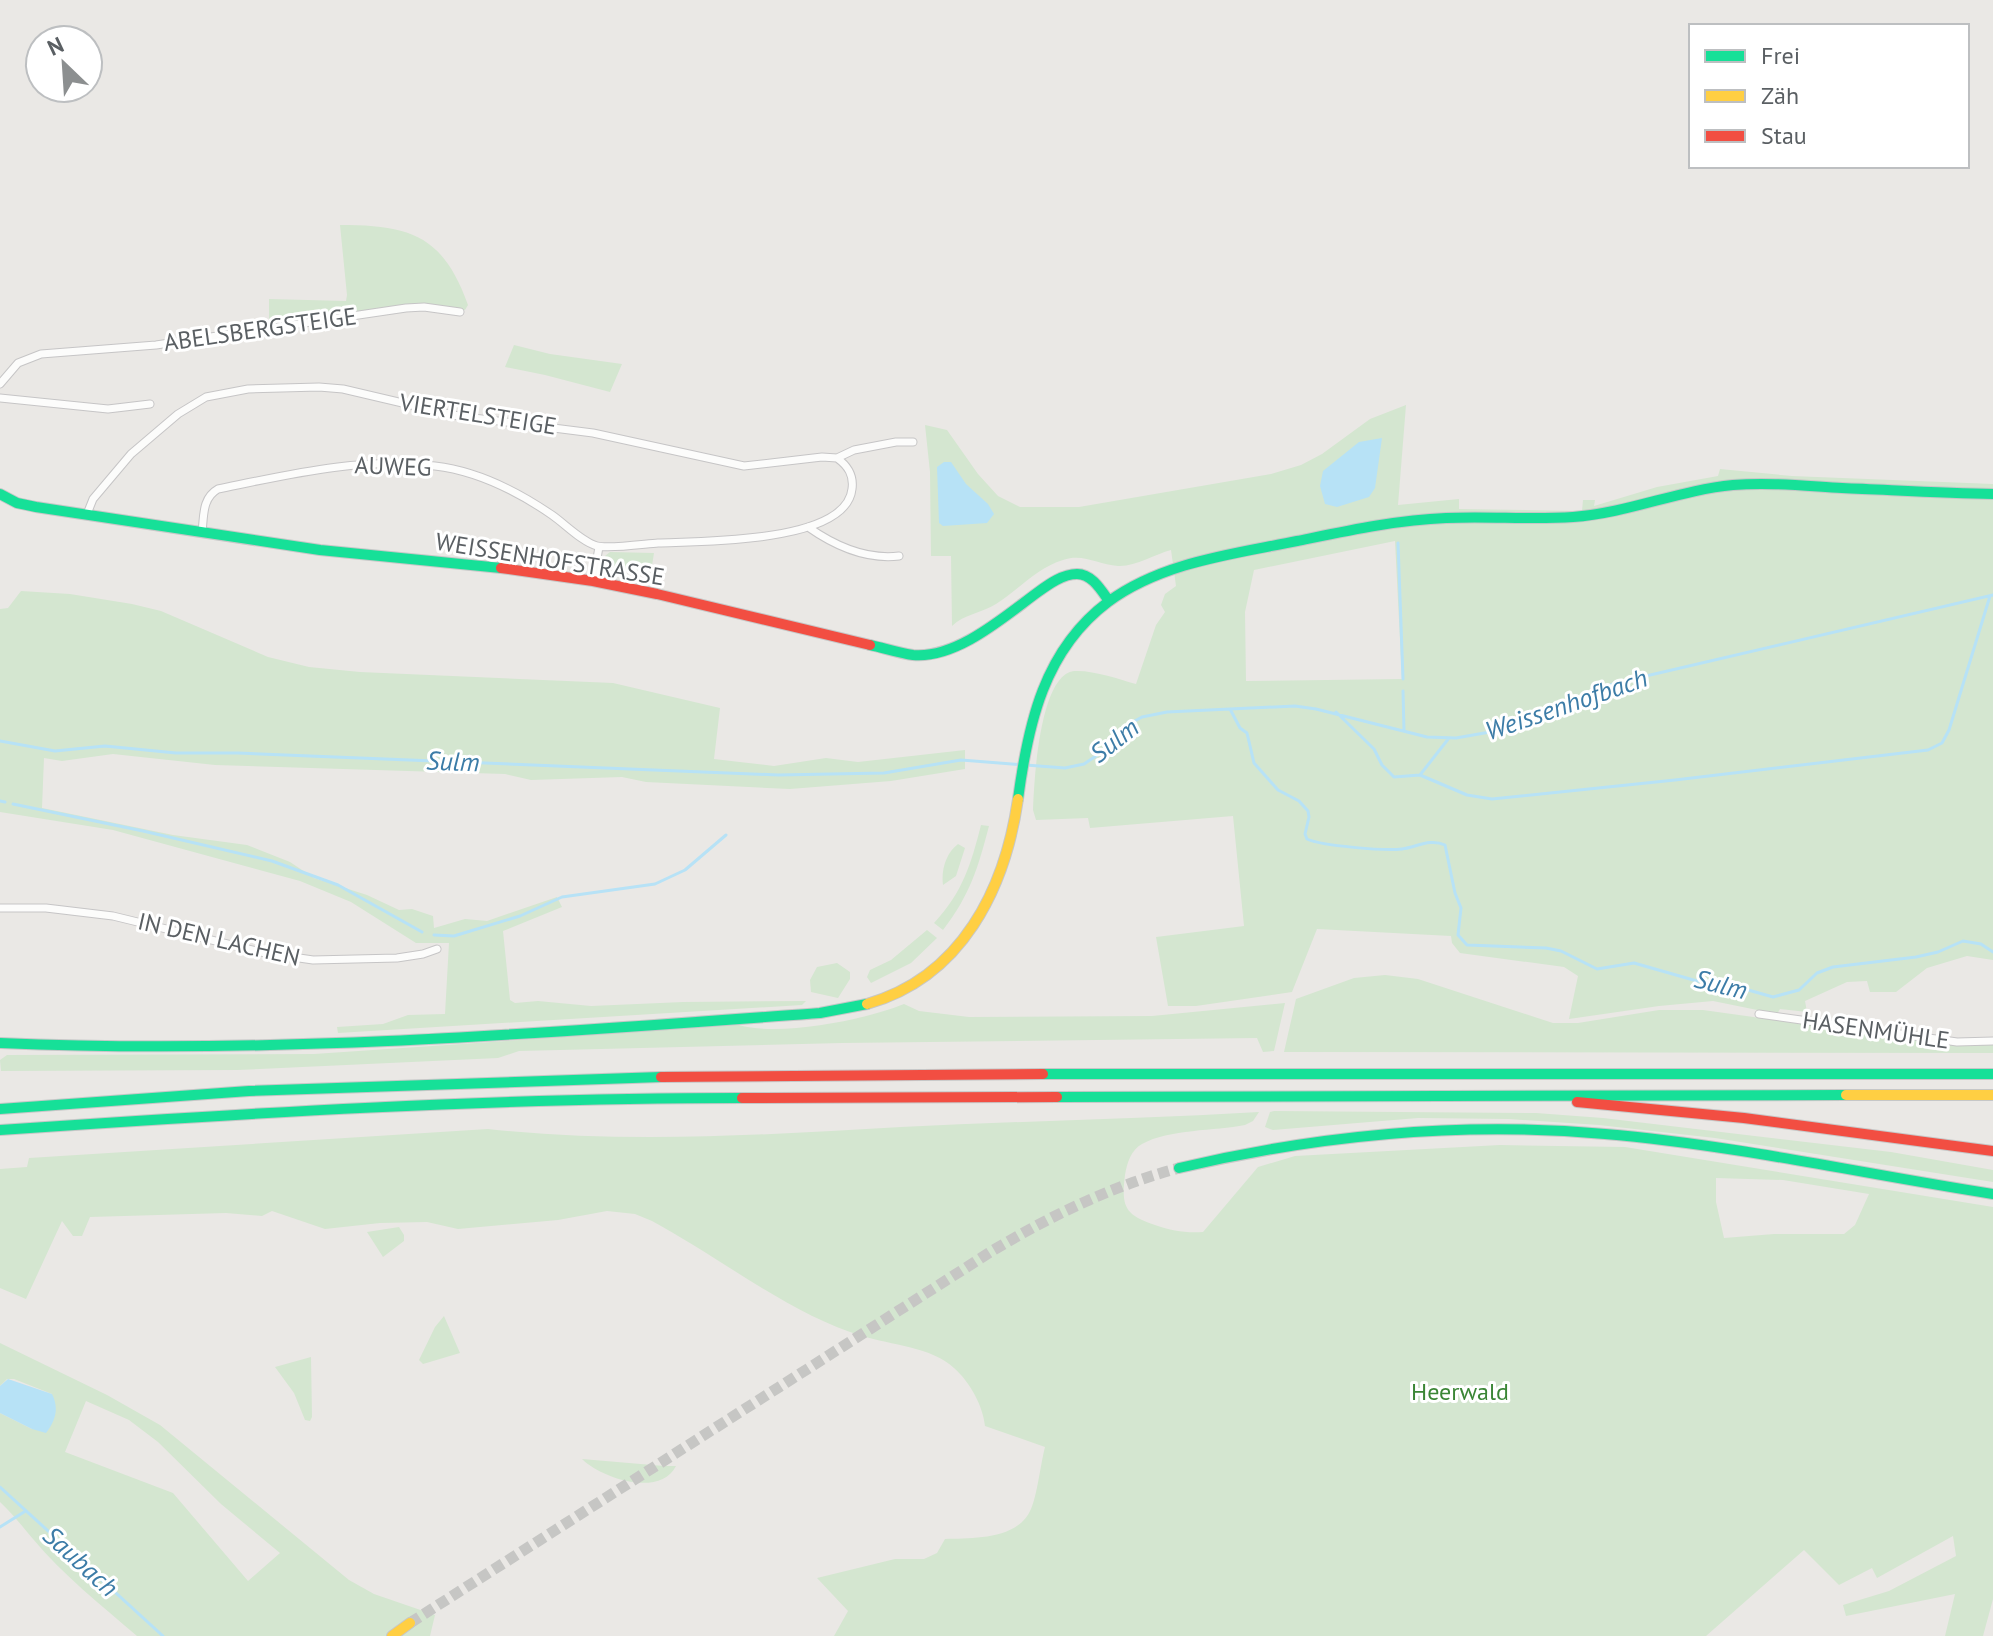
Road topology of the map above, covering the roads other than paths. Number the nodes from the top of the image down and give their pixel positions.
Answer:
1 (460, 312) dead end
2 (0, 384) edge
3 (0, 398) edge
4 (150, 404) dead end
5 (913, 442) dead end
6 (837, 458) junction
7 (0, 494) edge
8 (1993, 494) edge
9 (87, 514) junction
10 (808, 527) junction
11 (202, 532) junction
12 (599, 547) junction
13 (899, 556) dead end
14 (593, 581) junction
15 (1109, 601) junction
16 (0, 908) edge
17 (437, 949) dead end
18 (1759, 1014) dead end
19 (1993, 1041) edge
20 (0, 1043) edge
21 (1993, 1074) edge
22 (1993, 1095) edge
23 (1531, 1096) junction
24 (0, 1109) edge
25 (0, 1130) edge
26 (1993, 1151) edge
27 (1179, 1168) tunnel mouth
28 (1993, 1194) edge
29 (407, 1625) tunnel mouth
30 (393, 1636) edge

1 - 2 street, ABELSBERGSTEIGE
3 - 4 street
5 - 6 street, VIERTELSTEIGE
6 - 9 street, VIERTELSTEIGE
6 - 10 street
7 - 9 main road, WEISSENHOFSTRASSE
8 - 15 main road
9 - 11 main road, WEISSENHOFSTRASSE
10 - 12 street
10 - 13 street
11 - 12 street, AUWEG
11 - 14 main road, WEISSENHOFSTRASSE
12 - 14 street
14 - 15 main road, WEISSENHOFSTRASSE
15 - 20 main road
16 - 17 street, IN DEN LACHEN
18 - 19 street, HASENMÜHLE
21 - 24 main road
22 - 23 main road
23 - 25 main road
23 - 26 main road
27 - 28 main road
29 - 30 main road

